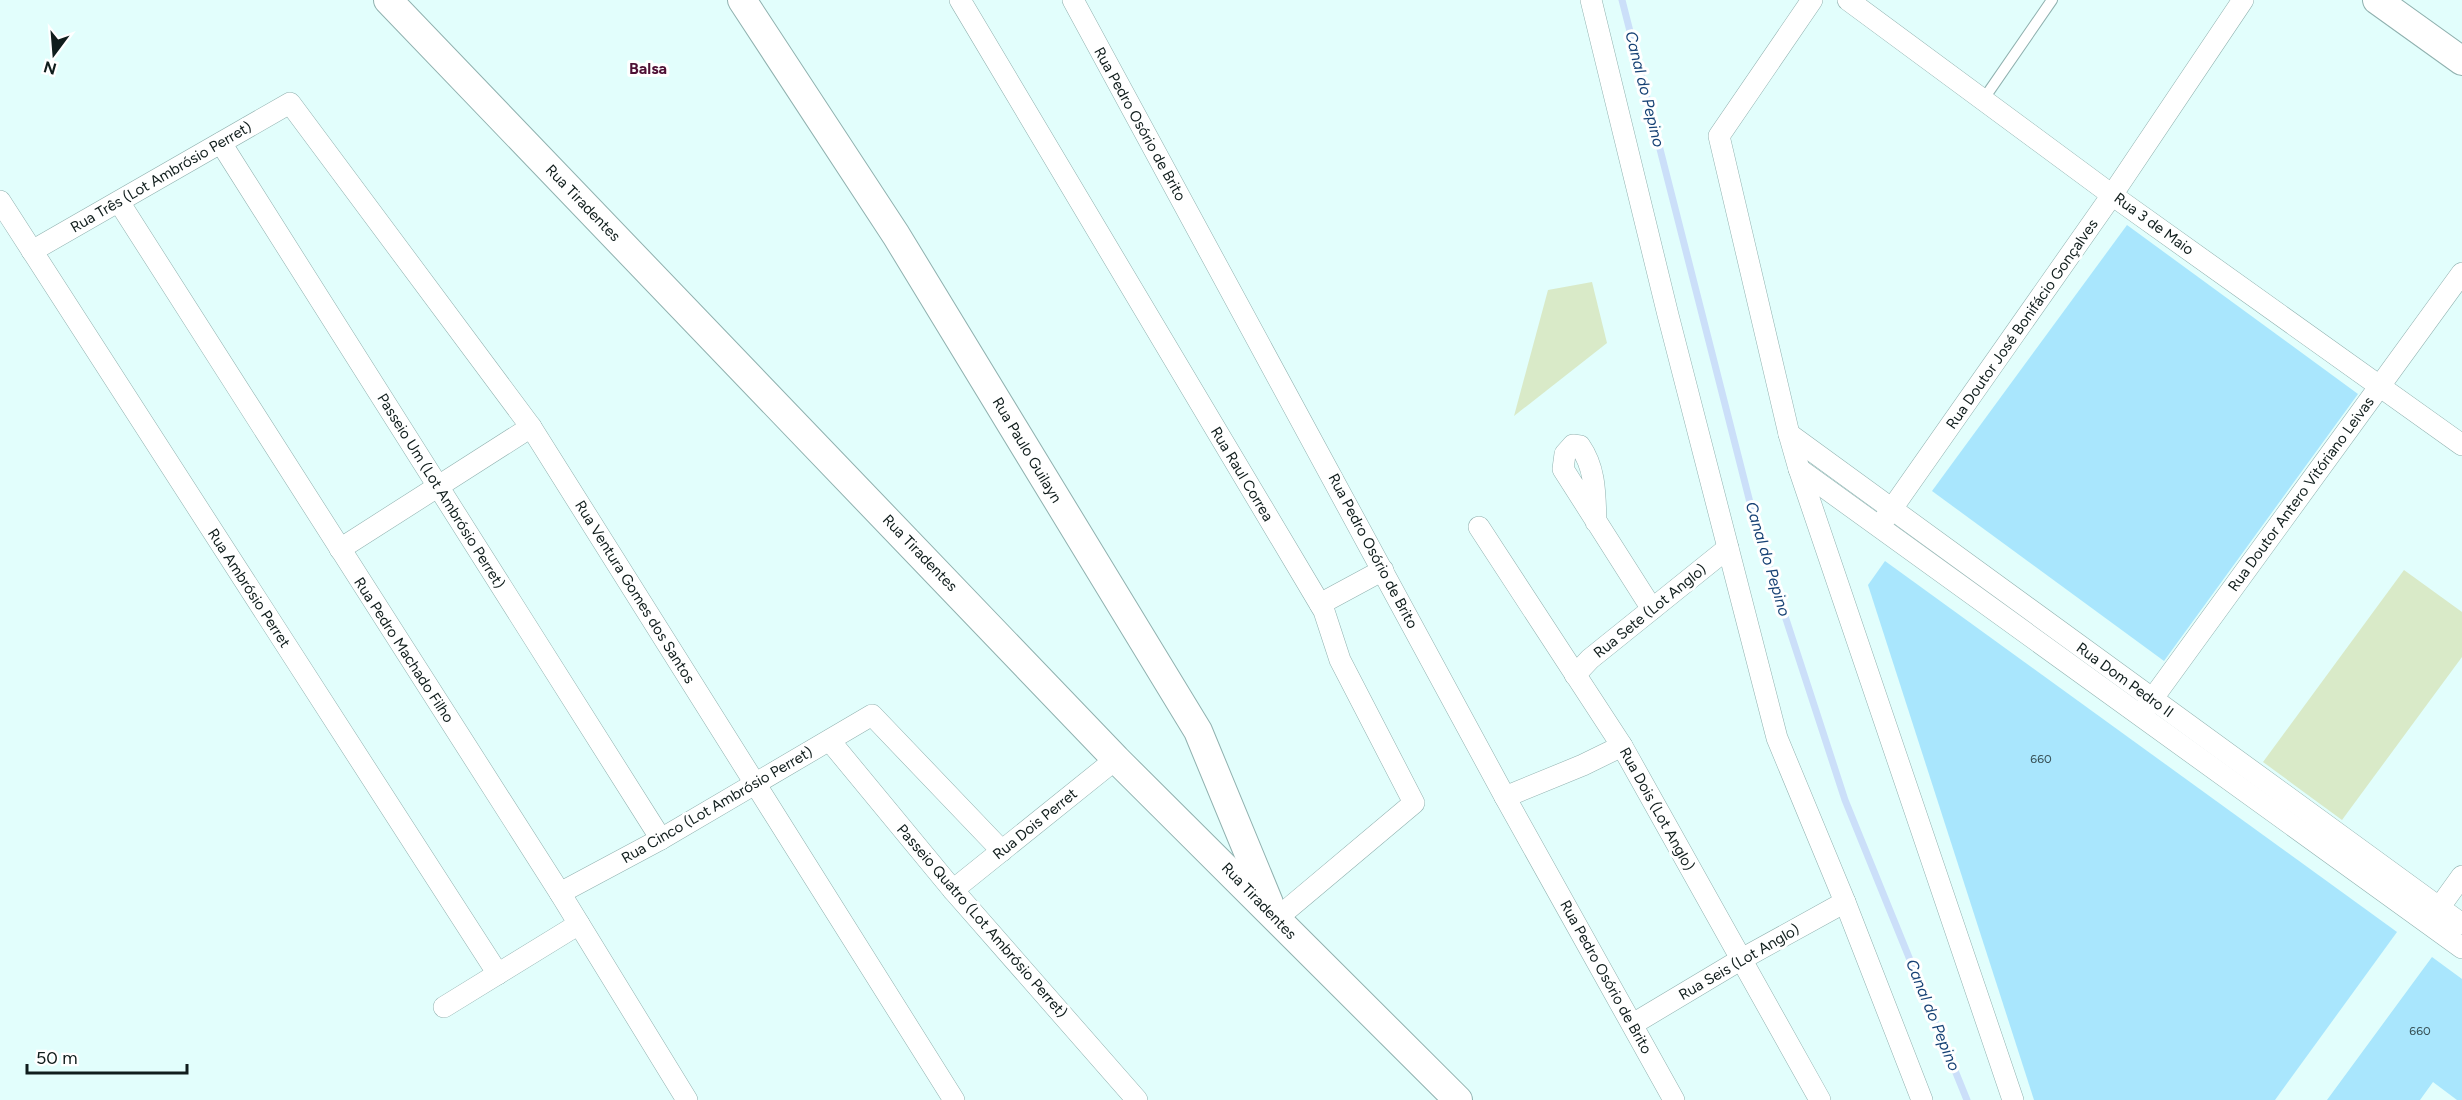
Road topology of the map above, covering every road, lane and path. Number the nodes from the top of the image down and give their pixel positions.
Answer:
1 (388, 0) edge
2 (742, 0) edge
3 (960, 0) edge
4 (1073, 0) edge
5 (1591, 0) edge
6 (1812, 0) edge
7 (1848, 0) edge
8 (2052, 0) edge
9 (2242, 0) edge
10 (2377, 0) edge
11 (2462, 61) edge
12 (1983, 100) junction
13 (290, 102) joint
14 (221, 143) junction
15 (2112, 195) junction
16 (0, 201) edge
17 (119, 202) junction
18 (32, 251) junction
19 (2462, 273) edge
20 (2380, 386) junction
21 (531, 427) junction
22 (1789, 434) junction
23 (2462, 445) edge
24 (1800, 469) junction
25 (437, 485) junction
26 (1893, 508) junction
27 (1596, 522) dead end
28 (1479, 527) dead end
29 (1879, 527) junction
30 (1728, 548) junction
31 (340, 549) junction
32 (1383, 570) junction
33 (2009, 594) junction
34 (1320, 604) junction
35 (1652, 609) junction
36 (1995, 611) junction
37 (1575, 675) junction
38 (2146, 708) junction
39 (830, 741) junction
40 (1622, 746) junction
41 (1116, 759) junction
42 (756, 783) junction
43 (1506, 797) junction
44 (661, 839) junction
45 (1002, 851) junction
46 (2462, 876) edge
47 (953, 890) junction
48 (560, 893) junction
49 (1845, 902) junction
50 (2433, 916) junction
51 (1276, 919) junction
52 (579, 924) junction
53 (2462, 924) edge
54 (2462, 948) edge
55 (1740, 960) junction
56 (498, 974) junction
57 (444, 1007) dead end
58 (1633, 1024) junction
59 (687, 1100) edge
60 (954, 1100) edge
61 (1137, 1100) edge
62 (1458, 1100) edge
63 (1674, 1100) edge
64 (1820, 1100) edge
65 (1922, 1100) edge
66 (2013, 1100) edge

1 - 41 street, Rua Tiradentes
2 - 51 street, Rua Paulo Guilayn
3 - 34 street, Rua Raul Correa
4 - 32 street, Rua Pedro Osório de Brito
5 - 30 street
6 - 22 street
7 - 12 street, Rua 3 de Maio
8 - 12 lane
9 - 15 street, Rua Doutor José Bonifácio Gonçalves
10 - 11 street
12 - 15 street, Rua 3 de Maio
13 - 14 street, Rua Três (Lot Ambrósio Perret)
13 - 21 street, Rua Ventura Gomes dos Santos
14 - 17 street, Rua Três (Lot Ambrósio Perret)
14 - 25 street, Passeio Um (Lot Ambrósio Perret)
15 - 20 street, Rua 3 de Maio
15 - 26 street, Rua Doutor José Bonifácio Gonçalves
16 - 18 street, Rua Ambrósio Perret
17 - 18 street, Rua Três (Lot Ambrósio Perret)
17 - 31 street, Rua Pedro Machado Filho
18 - 56 street, Rua Ambrósio Perret
19 - 20 street, Rua Doutor Antero Vitóriano Leivas
20 - 23 street, Rua 3 de Maio
20 - 38 street, Rua Doutor Antero Vitóriano Leivas
21 - 25 street
21 - 42 street, Rua Ventura Gomes dos Santos
22 - 24 street
22 - 26 street, Rua Dom Pedro II
24 - 29 street, Rua Dom Pedro II
24 - 66 street
25 - 31 street
25 - 44 street, Passeio Um (Lot Ambrósio Perret)
26 - 29 street, Rua Doutor José Bonifácio Gonçalves
26 - 33 street, Rua Dom Pedro II
27 - 35 street
28 - 37 street, Rua Dois (Lot Anglo)
29 - 36 street, Rua Dom Pedro II
30 - 35 street, Rua Sete (Lot Anglo)
30 - 49 street
31 - 48 street, Rua Pedro Machado Filho
32 - 34 street
32 - 43 street, Rua Pedro Osório de Brito
33 - 36 street
33 - 38 street, Rua Dom Pedro II
34 - 51 street, Rua Raul Correa
35 - 37 street, Rua Sete (Lot Anglo)
36 - 38 street, Rua Dom Pedro II
37 - 40 street, Rua Dois (Lot Anglo)
38 - 50 street, Rua Dom Pedro II
39 - 42 street, Rua Cinco (Lot Ambrósio Perret)
39 - 45 street, Rua Cinco (Lot Ambrósio Perret)
39 - 47 street, Passeio Quatro (Lot Ambrósio Perret)
40 - 43 street
40 - 55 street, Rua Dois (Lot Anglo)
41 - 45 street, Rua Dois Perret
41 - 51 street, Rua Tiradentes
42 - 44 street, Rua Cinco (Lot Ambrósio Perret)
42 - 60 street, Rua Ventura Gomes dos Santos
43 - 58 street, Rua Pedro Osório de Brito
44 - 48 street, Rua Cinco (Lot Ambrósio Perret)
45 - 47 street, Rua Dois Perret
46 - 50 street
47 - 61 street, Passeio Quatro (Lot Ambrósio Perret)
48 - 52 street, Rua Pedro Machado Filho
49 - 55 street, Rua Seis (Lot Anglo)
49 - 65 street
50 - 53 street, Rua Dom Pedro II
50 - 54 street, Rua Dom Pedro II
51 - 62 street, Rua Tiradentes
52 - 56 street
52 - 59 street, Rua Pedro Machado Filho
55 - 58 street, Rua Seis (Lot Anglo)
55 - 64 street, Rua Dois (Lot Anglo)
56 - 57 street
58 - 63 street, Rua Pedro Osório de Brito

